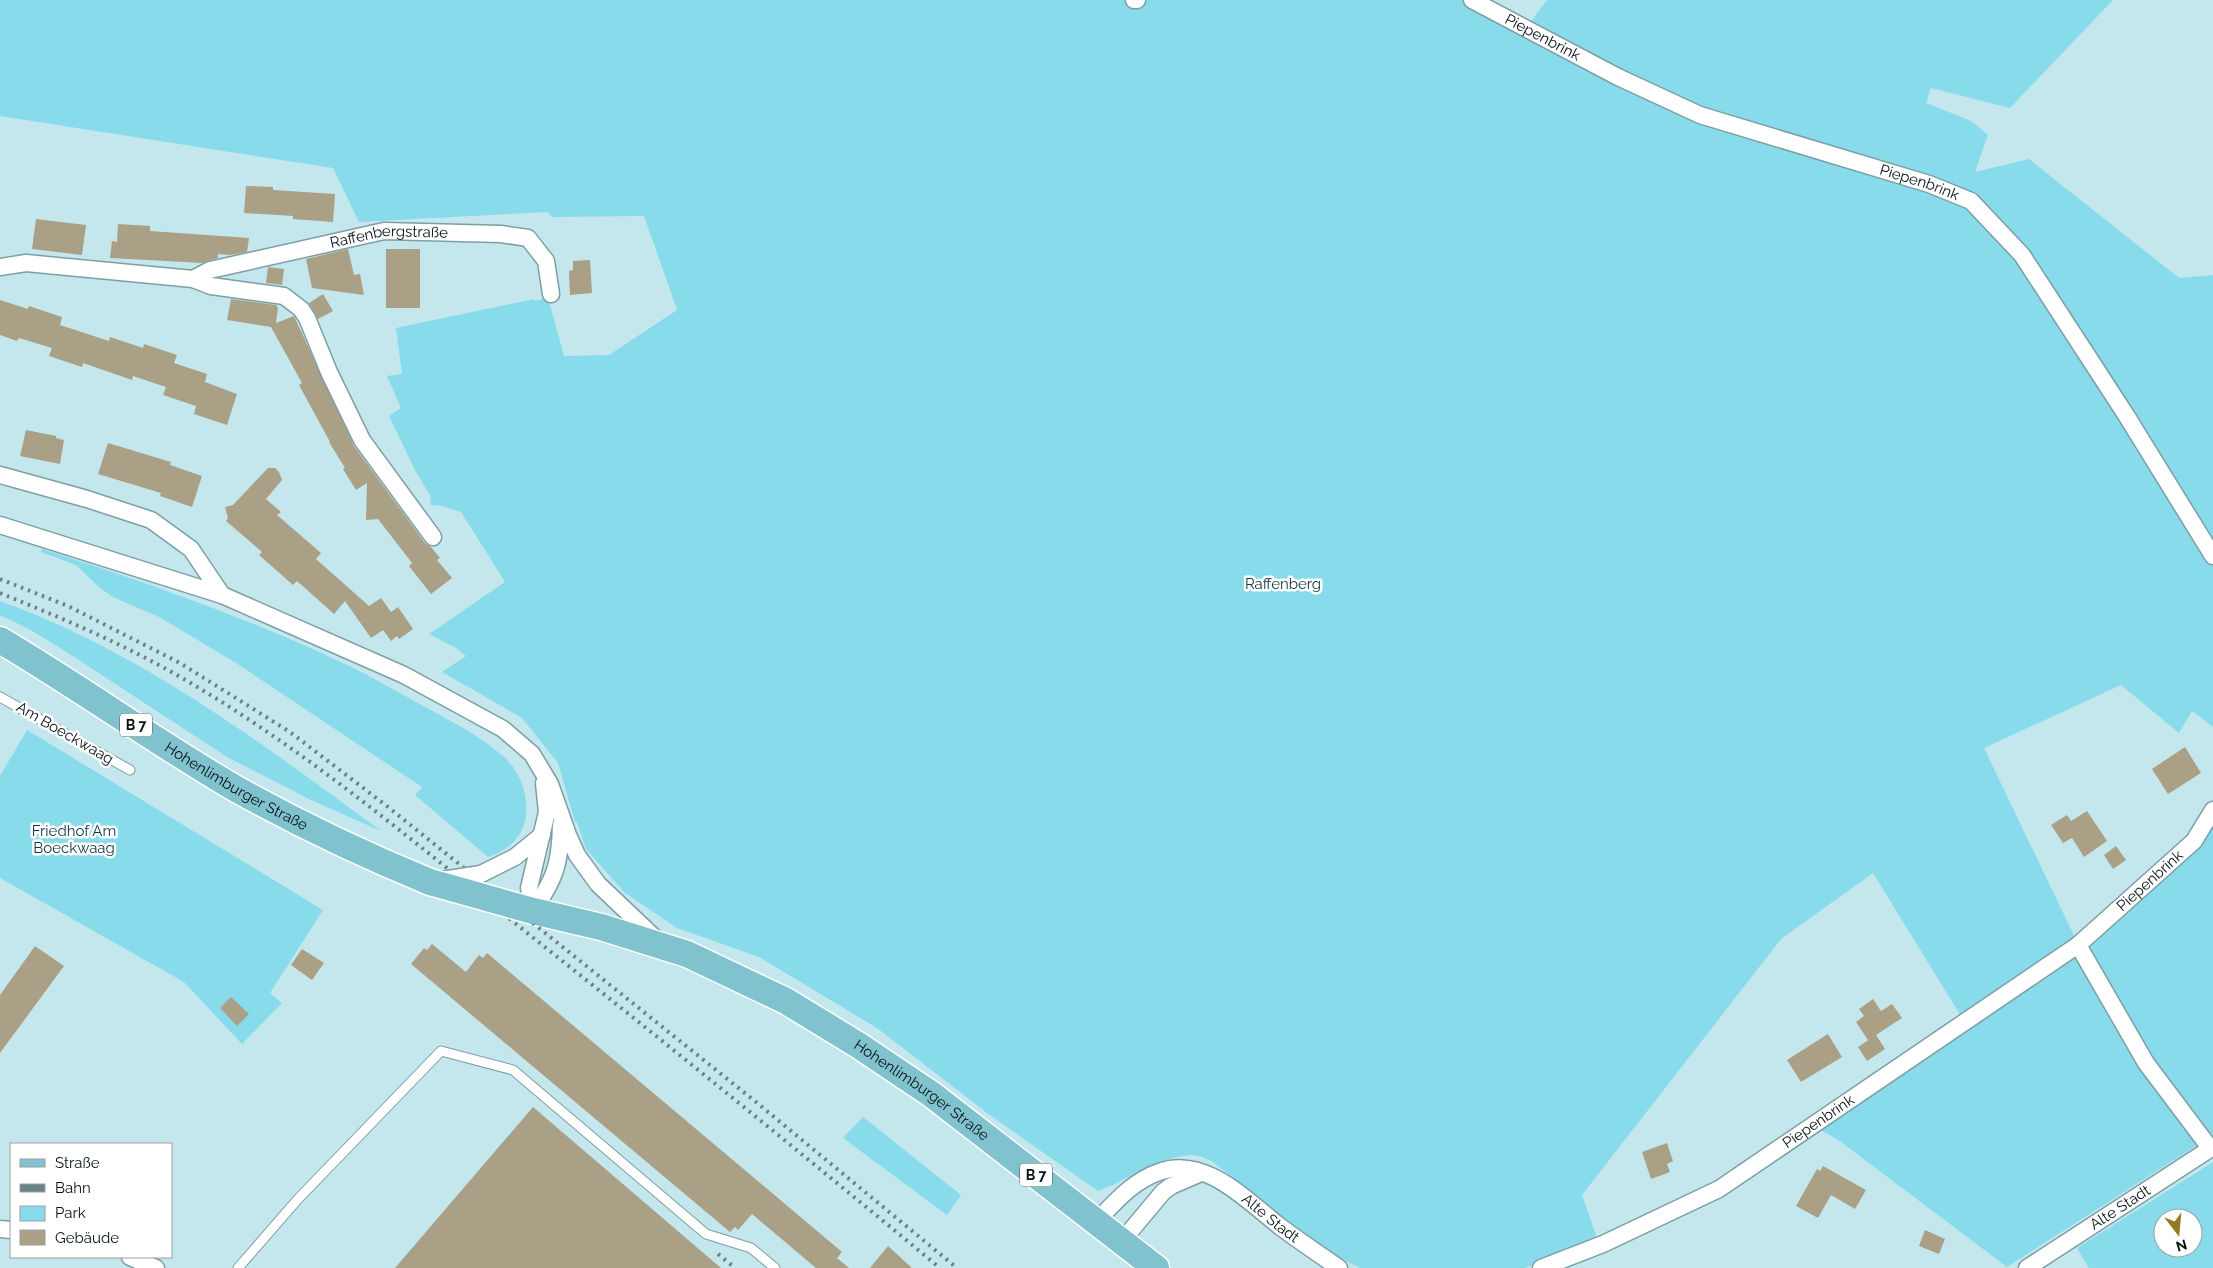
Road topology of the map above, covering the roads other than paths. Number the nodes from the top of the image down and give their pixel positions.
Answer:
1 (1472, 0) edge
2 (0, 267) edge
3 (193, 279) junction
4 (551, 294) dead end
5 (0, 475) edge
6 (0, 525) edge
7 (433, 538) dead end
8 (2213, 556) edge
9 (222, 595) junction
10 (0, 640) edge
11 (0, 697) edge
12 (130, 770) dead end
13 (543, 773) junction
14 (2213, 810) edge
15 (561, 817) junction
16 (542, 835) junction
17 (430, 882) junction
18 (533, 911) junction
19 (2078, 945) junction
20 (666, 947) junction
21 (2212, 1148) edge
22 (1201, 1173) junction
23 (1096, 1222) junction
24 (1122, 1241) junction
25 (132, 1258) edge
26 (156, 1268) edge
27 (238, 1268) edge
28 (775, 1268) edge
29 (1156, 1268) edge
30 (1339, 1268) edge
31 (1541, 1268) edge
32 (2026, 1268) edge

1 - 8 street, Piepenbrink
2 - 3 street, Raffenbergstraße
3 - 4 street, Raffenbergstraße
3 - 7 street, Raffenbergstraße
5 - 9 street
6 - 9 street, Hohenlimburger Straße
9 - 13 street, Hohenlimburger Straße
10 - 17 main road, Hohenlimburger Straße / B 7
11 - 12 lane, Am Boeckwaag
13 - 15 street, Hohenlimburger Straße
13 - 16 street, Hohenlimburger Straße
14 - 19 street, Piepenbrink
15 - 18 street, Hohenlimburger Straße
15 - 20 street, Hohenlimburger Straße
16 - 17 street, bridge
16 - 18 street, Hohenlimburger Straße
17 - 18 main road, Hohenlimburger Straße / B 7, bridge
18 - 20 main road, Hohenlimburger Straße / B 7
19 - 21 street
19 - 31 street, Piepenbrink
20 - 23 main road, Hohenlimburger Straße / B 7
21 - 32 street, Alte Stadt
22 - 23 street, Alte Stadt
22 - 24 street
22 - 30 street, Alte Stadt
23 - 24 main road, Hohenlimburger Straße / B 7
24 - 29 main road, Hohenlimburger Straße / B 7
25 - 26 street
27 - 28 lane

